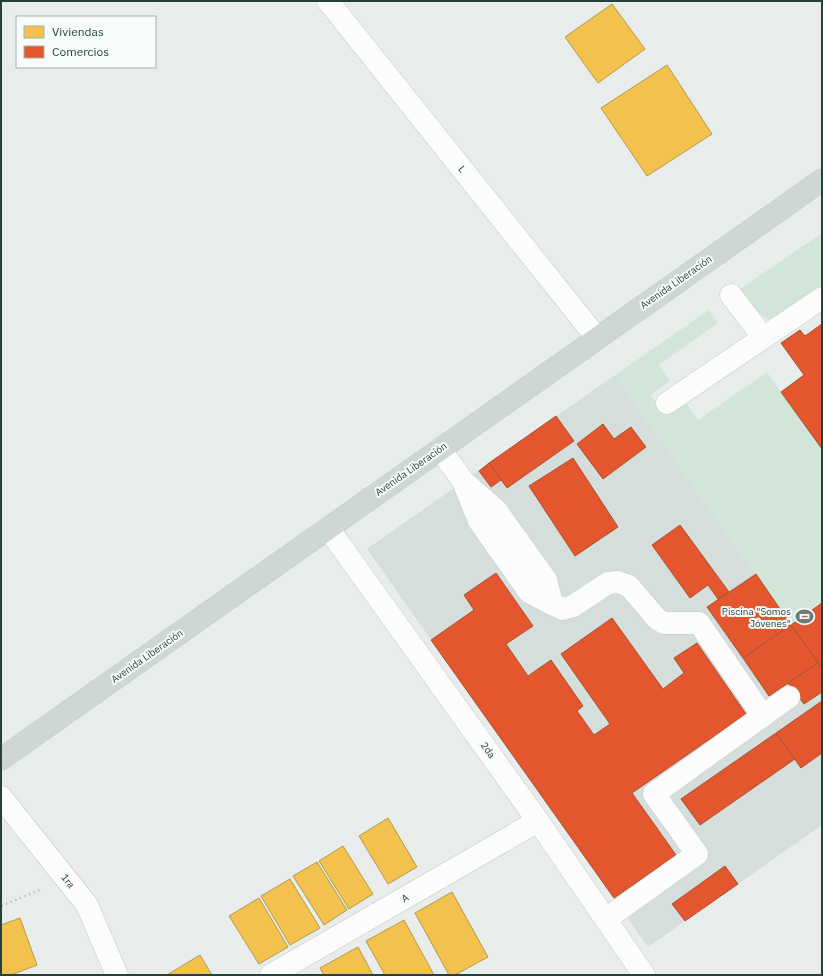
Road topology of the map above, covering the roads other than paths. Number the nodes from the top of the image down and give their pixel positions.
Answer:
1 (328, 1) edge
2 (822, 180) edge
3 (731, 295) dead end
4 (822, 298) edge
5 (763, 337) junction
6 (597, 338) junction
7 (667, 403) dead end
8 (440, 449) junction
9 (328, 528) junction
10 (789, 697) dead end
11 (763, 716) junction
12 (1, 759) edge
13 (1, 797) edge
14 (538, 821) junction
15 (606, 919) junction
16 (117, 975) edge
17 (271, 975) edge
18 (644, 975) edge

1 - 6 street, L
2 - 6 main road, Avenida Liberación
3 - 5 street
4 - 5 street
5 - 7 street
6 - 8 main road, Avenida Liberación
8 - 9 main road, Avenida Liberación
8 - 11 street
9 - 12 main road, Avenida Liberación
9 - 14 street, 2da
10 - 11 street
11 - 15 street
13 - 16 street, 1ra
14 - 15 street, 2da
14 - 17 street, A
15 - 18 street, 2da

